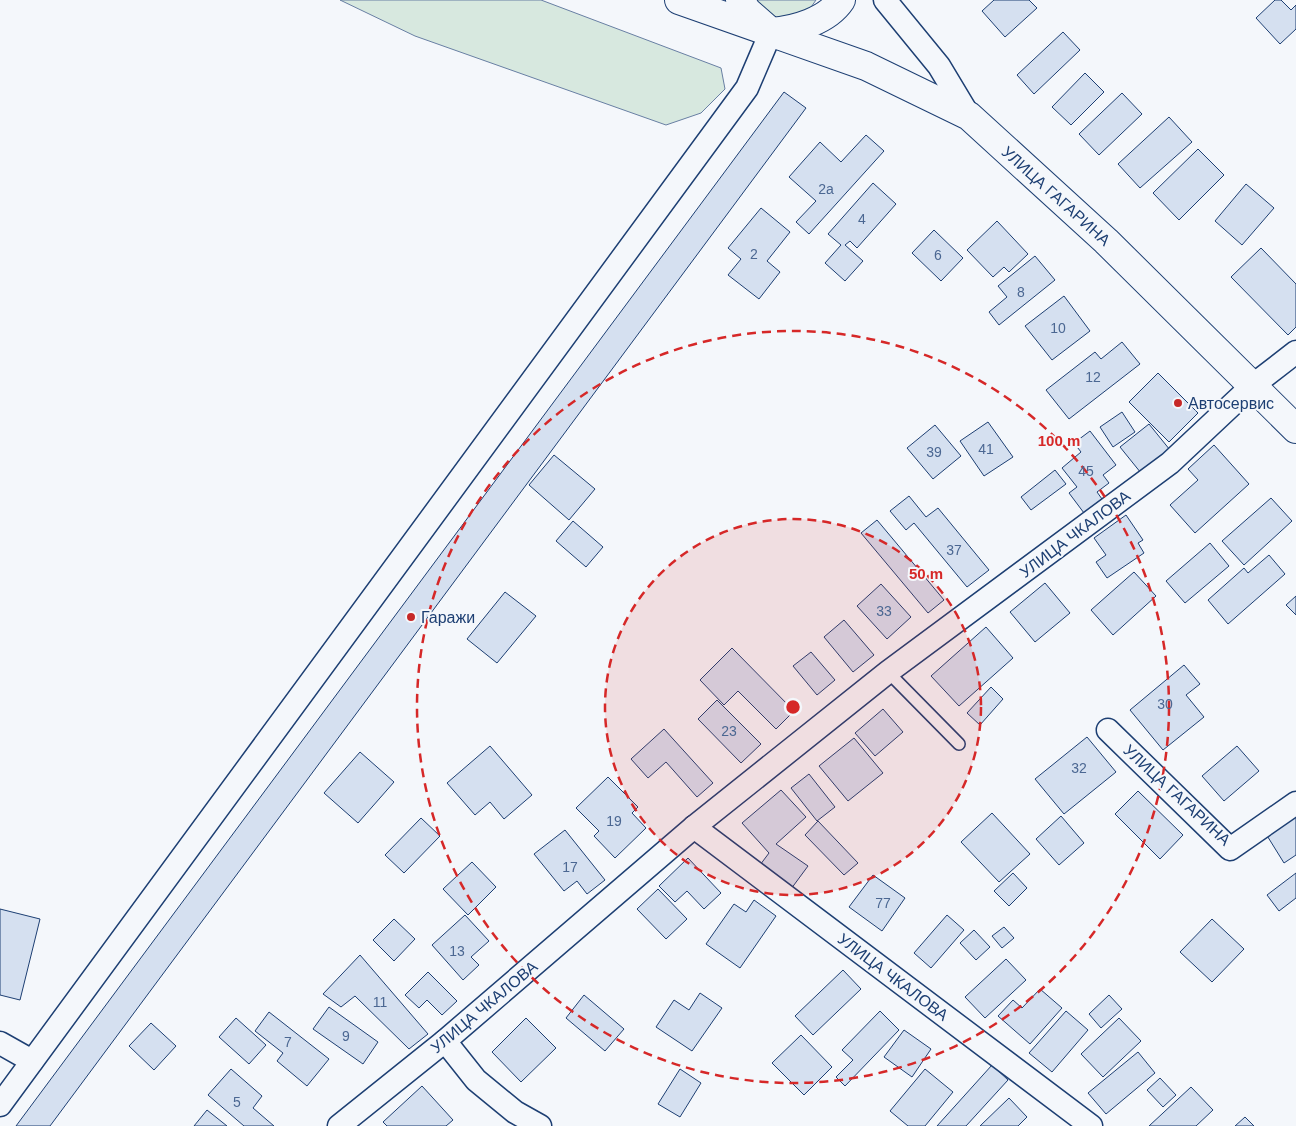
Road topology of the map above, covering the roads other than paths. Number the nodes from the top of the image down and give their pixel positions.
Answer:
1 (679, 0) edge
2 (740, 0) edge
3 (841, 0) edge
4 (885, 0) edge
5 (771, 32) junction
6 (969, 116) junction
7 (1296, 352) edge
8 (1252, 386) junction
9 (1296, 429) edge
10 (888, 672) junction
11 (1108, 730) dead end
12 (959, 744) dead end
13 (1296, 803) edge
14 (694, 827) junction
15 (445, 1041) junction
16 (0, 1044) edge
17 (32, 1061) junction
18 (0, 1105) edge
19 (339, 1126) edge
20 (540, 1126) edge
21 (1091, 1126) edge

1 - 5 main road, УЛИЦА ГАГАРИНА
2 - 5 main road
3 - 5 main road
4 - 6 street
5 - 6 main road, УЛИЦА ГАГАРИНА
5 - 17 street
6 - 8 main road, УЛИЦА ГАГАРИНА
7 - 8 street, УЛИЦА ЧКАЛОВА
8 - 9 main road, УЛИЦА ГАГАРИНА
8 - 10 street, УЛИЦА ЧКАЛОВА
10 - 12 lane
10 - 14 street, УЛИЦА ЧКАЛОВА
11 - 13 street, УЛИЦА ГАГАРИНА
14 - 15 street, УЛИЦА ЧКАЛОВА
14 - 21 street, УЛИЦА ЧКАЛОВА
15 - 19 street, УЛИЦА ЧКАЛОВА
15 - 20 street
16 - 17 street
17 - 18 street

